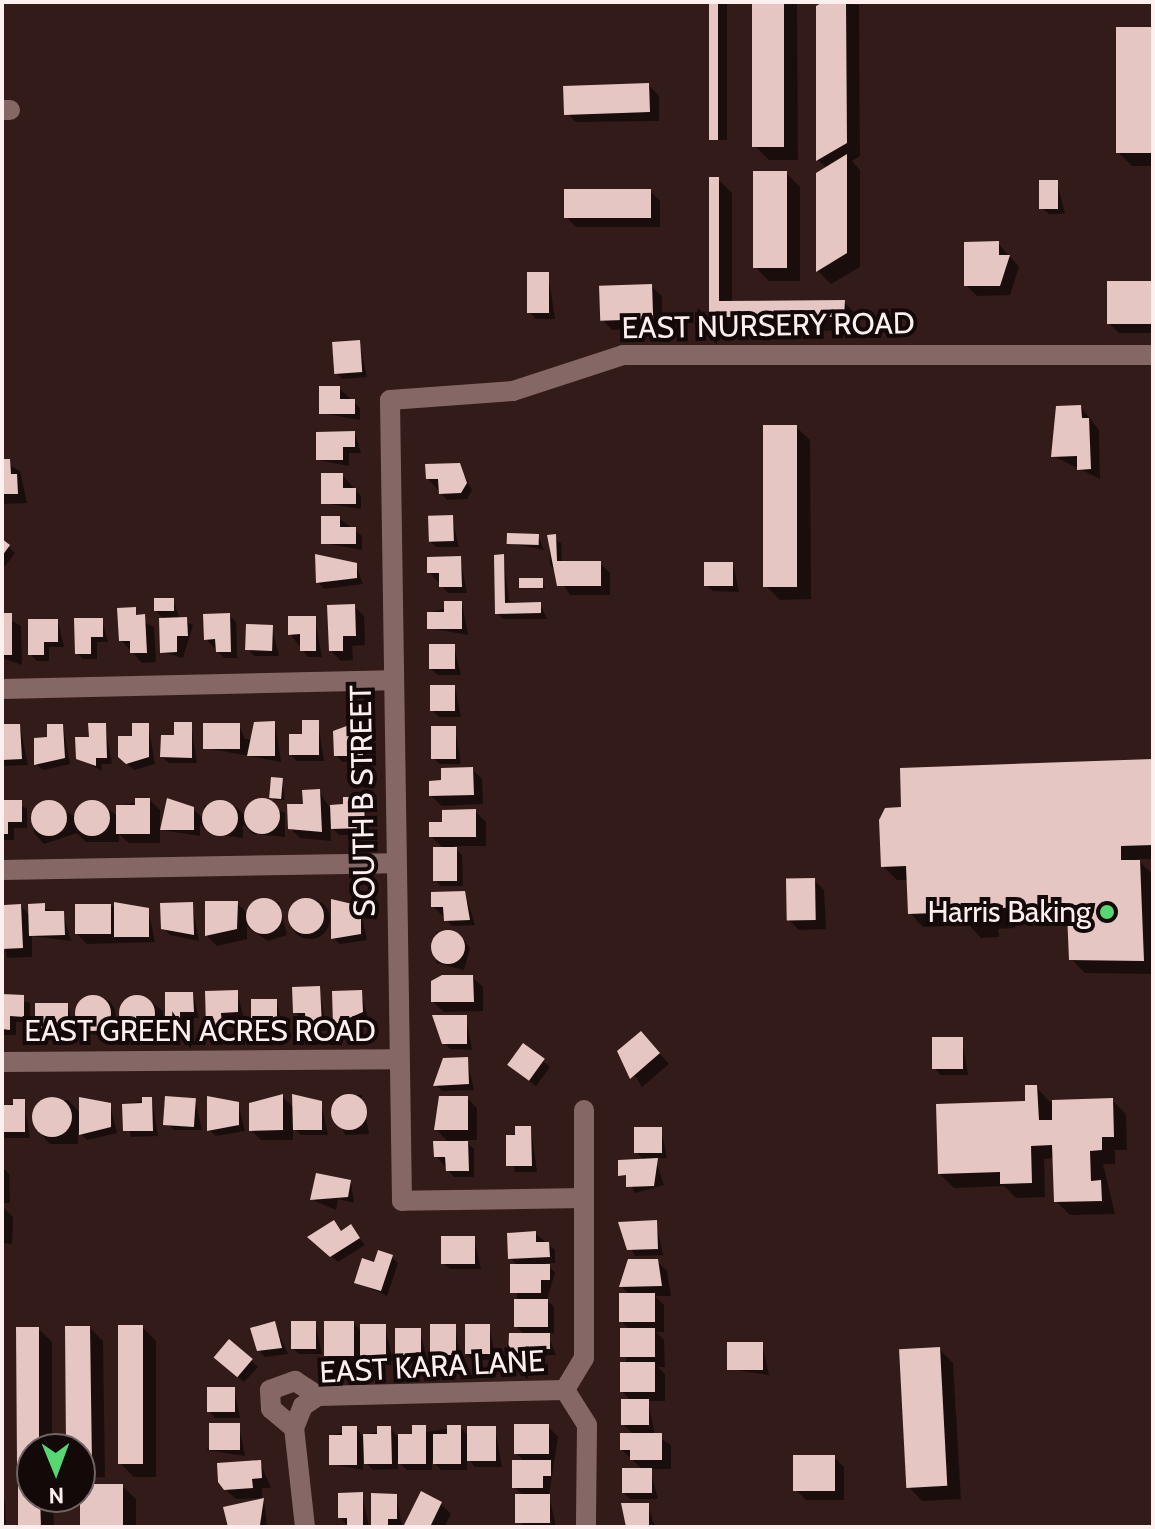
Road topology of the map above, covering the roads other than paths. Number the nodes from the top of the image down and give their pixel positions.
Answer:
1 (1153, 355) edge
2 (390, 400) joint
3 (391, 680) junction
4 (2, 689) edge
5 (394, 863) junction
6 (2, 870) edge
7 (398, 1059) junction
8 (2, 1062) edge
9 (584, 1110) dead end
10 (583, 1198) junction
11 (565, 1390) junction
12 (311, 1401) junction
13 (294, 1428) junction
14 (305, 1527) edge
15 (586, 1527) edge

1 - 2 street, EAST NURSERY ROAD
2 - 3 street, SOUTH B STREET
3 - 4 street
3 - 5 street, SOUTH B STREET
5 - 6 street
5 - 7 street, SOUTH B STREET
7 - 8 street, EAST GREEN ACRES ROAD
7 - 10 street, SOUTH B STREET
9 - 10 street
10 - 11 street
11 - 12 street, EAST KARA LANE
11 - 15 street
12 - 13 street
12 - 13 street, EAST KARA LANE
13 - 14 street

